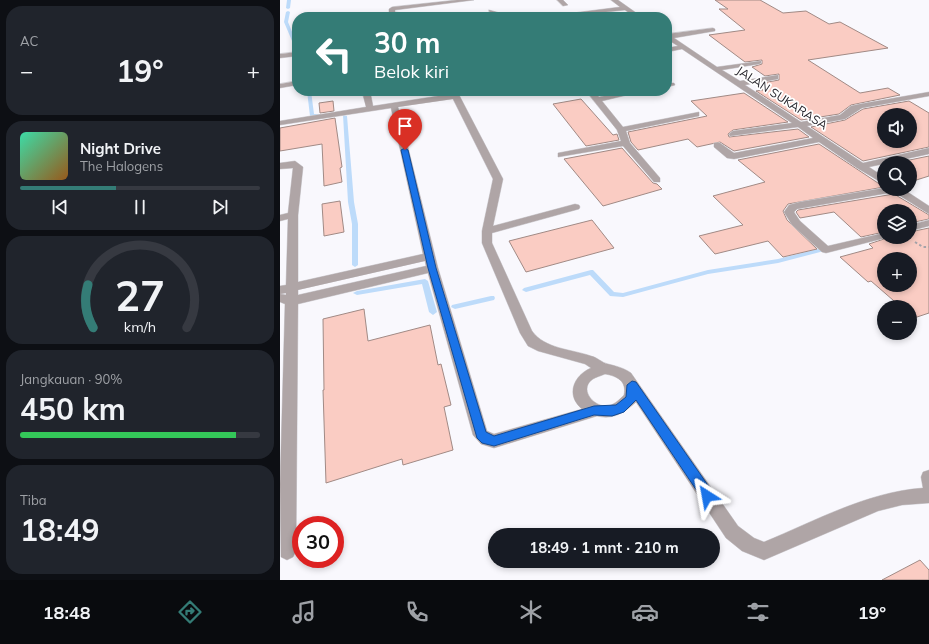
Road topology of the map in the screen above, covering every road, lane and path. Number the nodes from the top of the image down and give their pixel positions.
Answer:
1 (471, 0) edge
2 (560, 0) edge
3 (614, 0) edge
4 (565, 5) dead end
5 (626, 8) junction
6 (392, 12) edge
7 (587, 12) edge
8 (631, 12) edge
9 (713, 30) dead end
10 (672, 35) edge
11 (672, 39) edge
12 (683, 47) junction
13 (672, 49) edge
14 (292, 55) edge
15 (280, 56) edge
16 (759, 62) dead end
17 (715, 69) junction
18 (775, 78) dead end
19 (292, 84) edge
20 (737, 84) junction
21 (280, 86) edge
22 (927, 94) dead end
23 (367, 96) edge
24 (439, 96) edge
25 (456, 96) edge
26 (594, 96) edge
27 (616, 96) edge
28 (597, 100) junction
29 (394, 105) junction
30 (370, 109) junction
31 (696, 114) dead end
32 (280, 123) edge
33 (798, 124) junction
34 (621, 130) junction
35 (733, 134) dead end
36 (820, 139) junction
37 (625, 143) junction
38 (717, 145) dead end
39 (929, 151) edge
40 (561, 155) dead end
41 (280, 166) edge
42 (860, 166) junction
43 (877, 177) edge
44 (657, 180) dead end
45 (877, 192) edge
46 (906, 196) edge
47 (575, 207) dead end
48 (929, 211) edge
49 (293, 215) junction
50 (280, 218) edge
51 (929, 223) edge
52 (917, 226) edge
53 (486, 231) junction
54 (877, 238) edge
55 (917, 244) edge
56 (929, 246) edge
57 (429, 256) junction
58 (432, 268) junction
59 (286, 294) edge
60 (604, 369) junction
61 (632, 385) junction
62 (594, 411) junction
63 (929, 477) edge
64 (929, 483) edge
65 (929, 495) edge
66 (287, 551) dead end

1 - 6 street
2 - 4 street
3 - 5 street
5 - 7 street
5 - 8 street
9 - 10 street
11 - 12 street, JALAN SUKARASA
12 - 13 street
12 - 17 street, JALAN SUKARASA
14 - 15 street
16 - 17 street
17 - 20 street, JALAN SUKARASA
18 - 20 street
19 - 21 street
20 - 33 street, JALAN SUKARASA
22 - 33 street
23 - 30 street
24 - 29 street
25 - 53 street
26 - 28 street
27 - 28 street
28 - 34 street
29 - 30 street
29 - 57 street
30 - 32 street
31 - 34 street
33 - 35 street
33 - 36 street, JALAN SUKARASA
34 - 37 street
36 - 38 street
36 - 42 street, JALAN SUKARASA
37 - 40 street
37 - 44 street
39 - 42 street
41 - 49 street
42 - 43 street, JALAN SUKARASA
45 - 54 street
46 - 48 street
47 - 53 street
49 - 50 street
49 - 59 street
51 - 52 street
53 - 60 street
55 - 56 path
57 - 58 street
57 - 59 street
58 - 59 street
58 - 62 street
59 - 66 street
60 - 61 street
60 - 62 street
61 - 62 street
61 - 65 street
63 - 64 street

